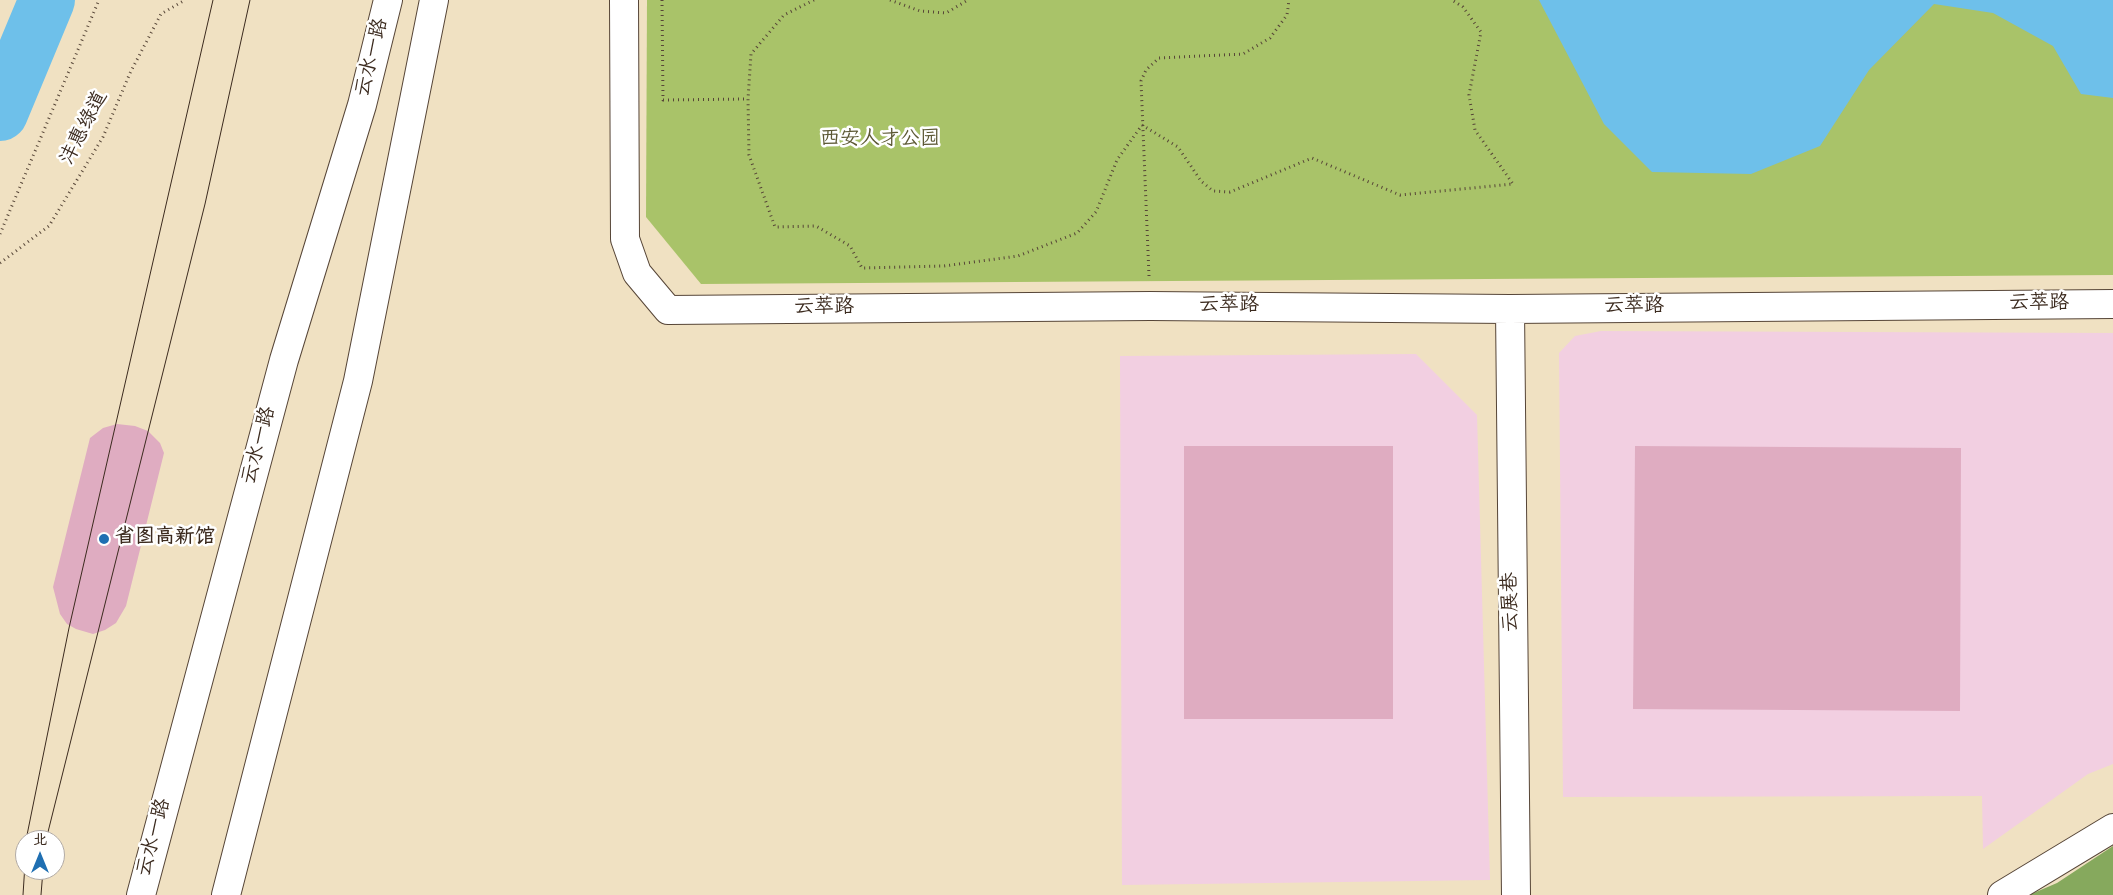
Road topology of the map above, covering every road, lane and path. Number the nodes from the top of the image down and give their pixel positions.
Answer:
1 (98, 0) edge
2 (185, 0) edge
3 (388, 0) edge
4 (434, 0) edge
5 (624, 0) edge
6 (662, 0) edge
7 (814, 0) edge
8 (890, 0) edge
9 (968, 0) edge
10 (1289, 0) edge
11 (1452, 0) edge
12 (748, 99) junction
13 (1142, 125) junction
14 (0, 234) edge
15 (0, 263) edge
16 (2113, 304) edge
17 (1150, 306) junction
18 (1510, 309) junction
19 (2113, 828) edge
20 (141, 895) edge
21 (226, 895) edge
22 (1516, 895) edge
23 (2002, 895) edge

1 - 14 path
2 - 15 path, 沣惠绿道
3 - 20 street, 云水一路
4 - 21 street
5 - 17 street, 云萃路
6 - 12 path
7 - 12 path
8 - 9 path
10 - 13 path
11 - 13 path
12 - 13 path
13 - 17 path
16 - 18 street, 云萃路
17 - 18 street, 云萃路
18 - 22 street, 云展巷
19 - 23 street

